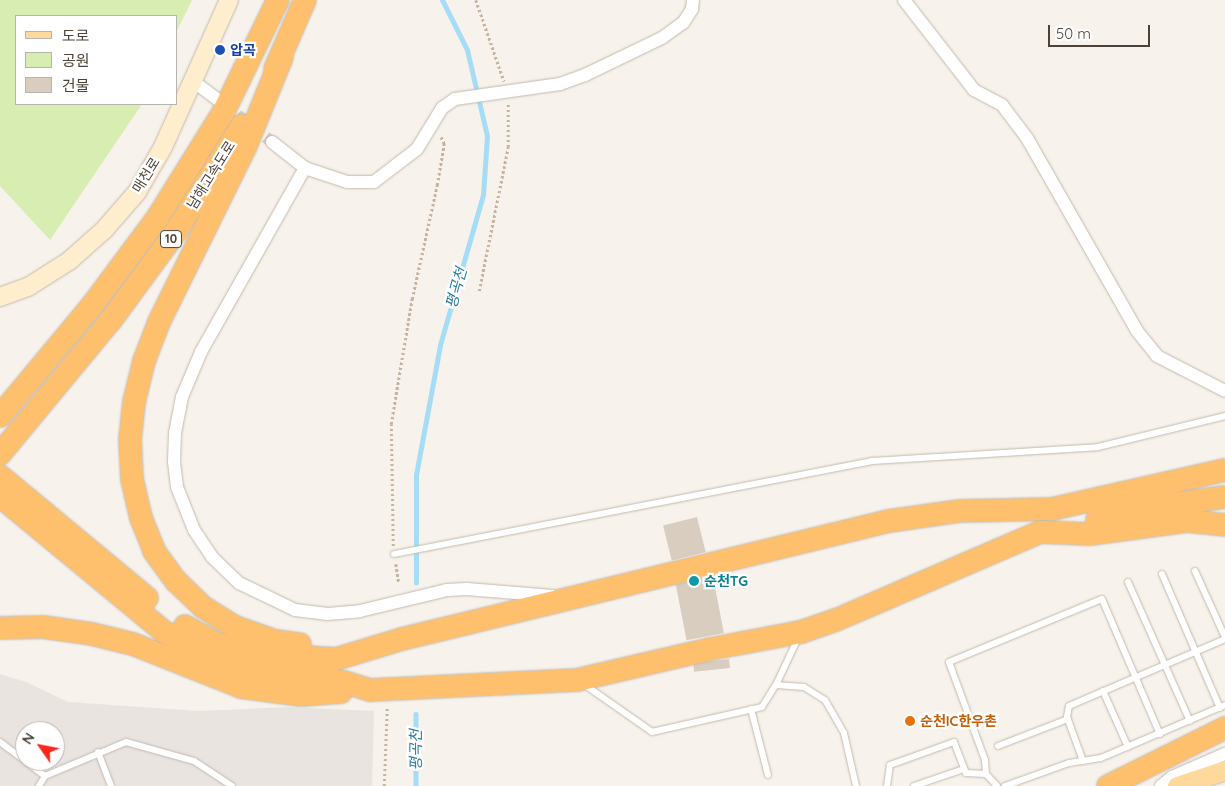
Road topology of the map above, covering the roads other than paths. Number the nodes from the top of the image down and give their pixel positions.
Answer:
1 (229, 0) edge
2 (278, 0) edge
3 (305, 0) edge
4 (693, 0) edge
5 (904, 0) edge
6 (282, 57) junction
7 (193, 81) junction
8 (218, 100) tunnel mouth
9 (272, 142) tunnel mouth
10 (306, 168) junction
11 (0, 298) edge
12 (1225, 391) edge
13 (0, 416) edge
14 (1225, 416) edge
15 (0, 454) edge
16 (1225, 470) edge
17 (0, 476) edge
18 (0, 496) edge
19 (1225, 497) edge
20 (1225, 525) edge
21 (1040, 532) junction
22 (64, 539) junction
23 (394, 554) road end
24 (1195, 571) dead end
25 (1162, 574) dead end
26 (1128, 582) dead end
27 (570, 598) junction
28 (0, 628) edge
29 (801, 632) junction
30 (1225, 638) edge
31 (365, 650) junction
32 (1195, 652) junction
33 (1165, 664) junction
34 (1134, 678) junction
35 (577, 680) junction
36 (776, 685) junction
37 (371, 690) junction
38 (1103, 691) junction
39 (751, 709) junction
40 (1223, 713) edge
41 (1068, 719) junction
42 (1190, 721) junction
43 (1160, 734) junction
44 (0, 742) edge
45 (998, 746) dead end
46 (1128, 747) junction
47 (98, 752) junction
48 (15, 753) edge
49 (1225, 754) edge
50 (1083, 761) junction
51 (964, 768) junction
52 (1225, 768) edge
53 (38, 771) edge
54 (986, 774) junction
55 (768, 775) dead end
56 (45, 776) junction
57 (1200, 781) edge
58 (39, 786) edge
59 (110, 786) edge
60 (232, 786) edge
61 (856, 786) edge
62 (887, 786) edge
63 (914, 786) edge
64 (997, 786) edge
65 (1005, 786) edge
66 (1108, 786) edge
67 (1161, 786) edge
68 (1177, 786) edge

1 - 7 main road, 매천로
2 - 13 highway, 남해고속도로 / 10
3 - 6 highway, 남해고속도로 / 10
4 - 10 street
5 - 12 street
6 - 15 highway, 남해고속도로 / 10
6 - 31 highway
7 - 8 street
7 - 11 main road, 매천로
9 - 10 street
10 - 27 street
14 - 23 lane
16 - 27 highway
17 - 22 highway
18 - 22 highway
19 - 21 highway
20 - 21 highway
21 - 29 highway
22 - 31 highway
22 - 37 highway
24 - 30 lane
25 - 32 lane
26 - 33 lane
27 - 31 highway
28 - 37 highway
29 - 35 highway
29 - 36 lane
30 - 32 lane
32 - 33 lane
32 - 40 lane
33 - 34 lane
33 - 42 lane
34 - 38 lane
34 - 43 lane
34 - 54 lane
35 - 37 highway
35 - 39 lane
36 - 39 lane
36 - 61 lane
38 - 41 lane
38 - 46 lane
39 - 55 lane
40 - 42 lane
40 - 66 highway
41 - 45 lane
41 - 50 lane
42 - 43 lane
43 - 46 lane
44 - 48 lane
46 - 50 lane
47 - 56 lane
47 - 59 lane
47 - 60 lane
49 - 67 street
50 - 65 lane
51 - 54 lane
51 - 62 lane
51 - 63 lane
52 - 57 main road
53 - 56 lane
54 - 64 lane
56 - 58 lane
57 - 68 main road

